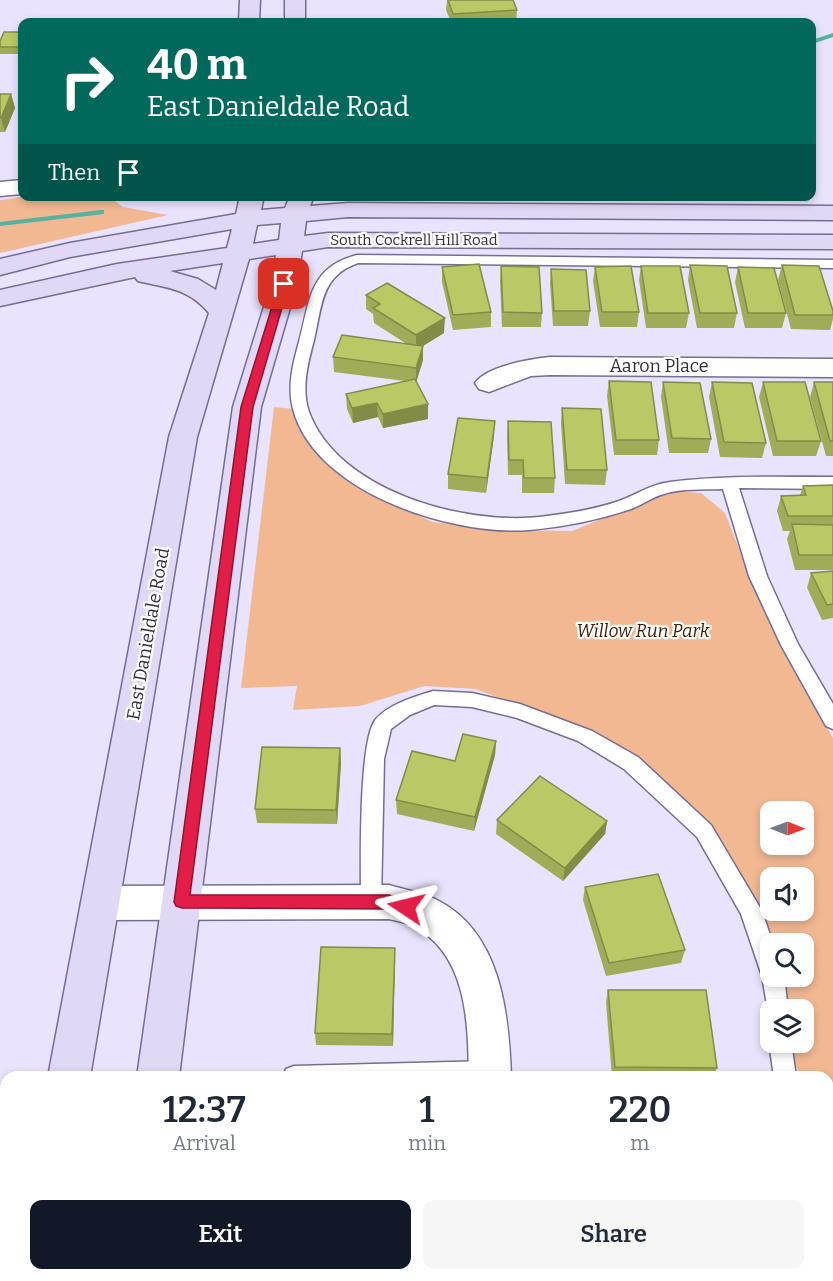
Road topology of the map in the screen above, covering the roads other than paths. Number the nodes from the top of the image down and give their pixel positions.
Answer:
1 (249, 0) edge
2 (295, 0) edge
3 (249, 18) edge
4 (295, 18) edge
5 (18, 187) edge
6 (0, 189) edge
7 (298, 205) edge
8 (249, 208) edge
9 (833, 213) edge
10 (833, 242) edge
11 (290, 245) junction
12 (238, 253) junction
13 (833, 264) edge
14 (0, 267) edge
15 (100, 276) junction
16 (0, 298) edge
17 (220, 311) junction
18 (833, 368) edge
19 (489, 383) dead end
20 (729, 483) junction
21 (833, 483) edge
22 (833, 721) edge
23 (182, 902) junction
24 (371, 902) junction
25 (100, 903) junction
26 (760, 938) edge
27 (782, 1053) edge
28 (70, 1071) edge
29 (159, 1071) edge
30 (490, 1071) edge
31 (784, 1071) edge

1 - 3 main road
2 - 4 main road
5 - 6 street
7 - 8 main road, South Cockrell Hill Road
7 - 9 main road, South Cockrell Hill Road
7 - 11 main road
8 - 12 main road, East Danieldale Road
8 - 14 main road, South Cockrell Hill Road
10 - 11 main road, South Cockrell Hill Road
11 - 12 main road, South Cockrell Hill Road
11 - 23 main road
12 - 15 main road, South Cockrell Hill Road
12 - 17 main road, East Danieldale Road
13 - 20 lane
15 - 16 main road, South Cockrell Hill Road
15 - 17 main road
17 - 25 main road, East Danieldale Road
18 - 19 street, Aaron Place
20 - 21 lane
20 - 22 lane
23 - 24 street
23 - 25 street
23 - 29 main road
24 - 26 lane
24 - 30 street
25 - 28 main road, East Danieldale Road
27 - 31 lane

